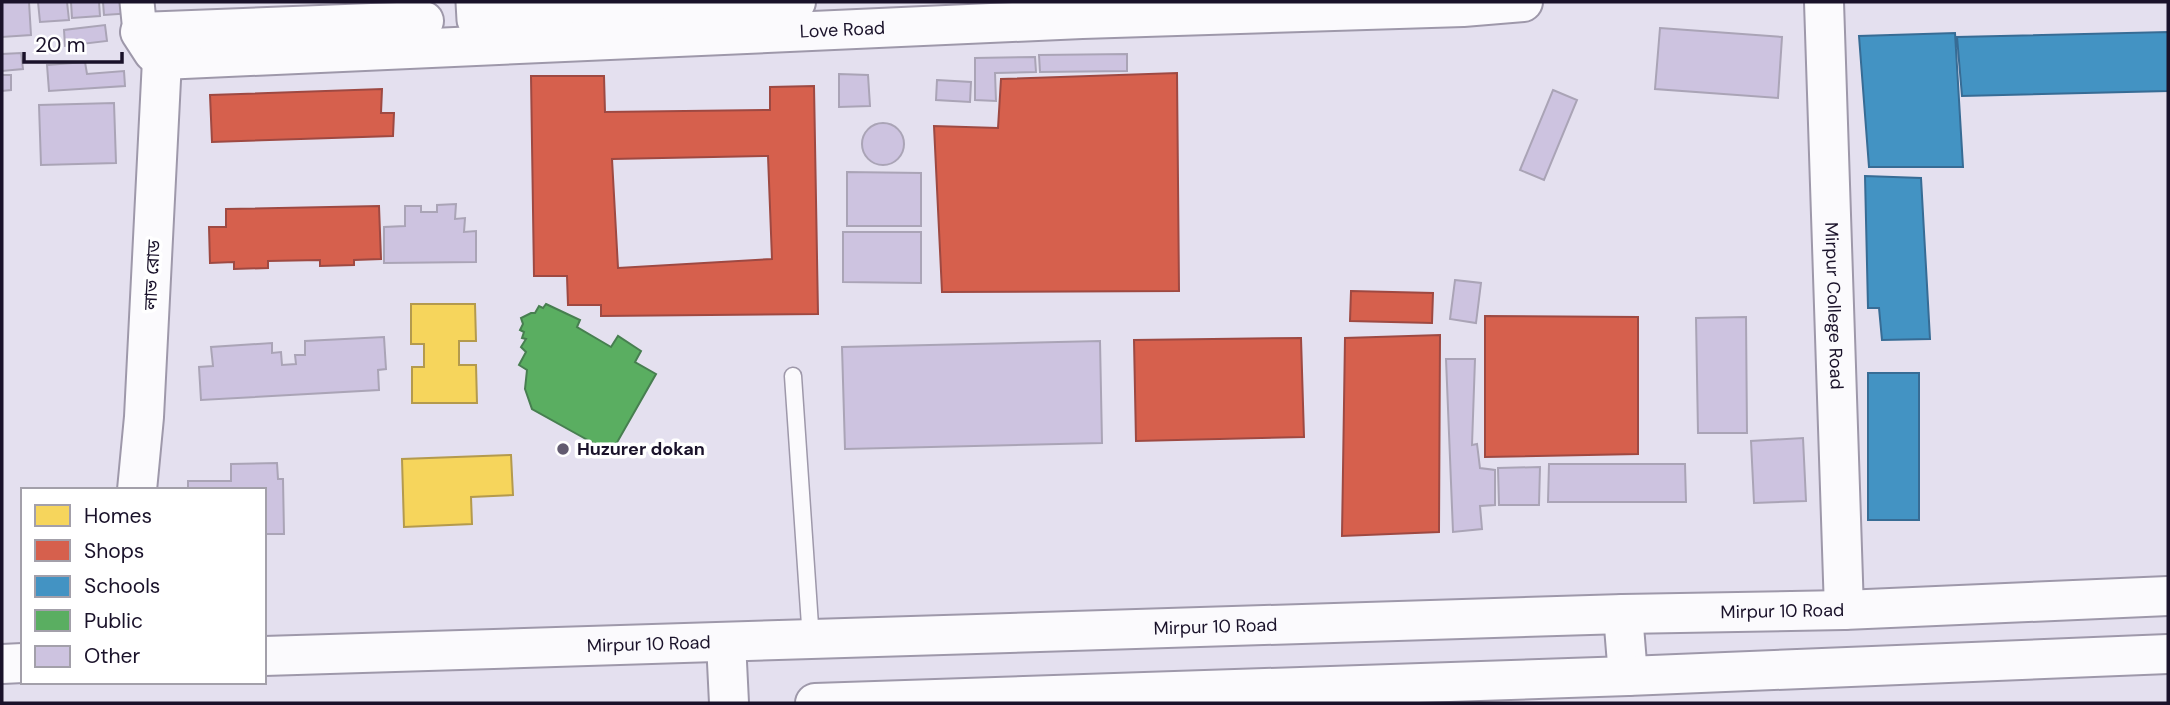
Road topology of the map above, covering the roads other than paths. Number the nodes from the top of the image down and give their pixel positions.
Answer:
1 (796, 2) edge
2 (1523, 2) edge
3 (1824, 2) edge
4 (1081, 10) edge
5 (473, 11) edge
6 (146, 31) edge
7 (793, 376) dead end
8 (137, 488) edge
9 (2168, 596) edge
10 (1844, 610) junction
11 (1623, 614) junction
12 (811, 640) junction
13 (726, 642) junction
14 (2168, 654) edge
15 (266, 656) edge
16 (21, 663) edge
17 (2, 664) edge
18 (1628, 676) junction
19 (1242, 697) edge
20 (729, 703) edge
21 (815, 703) edge

1 - 5 main road, Love Road
2 - 4 main road, Love Road
3 - 10 main road, Mirpur College Road
4 - 6 main road, Love Road
5 - 6 main road, Love Road
6 - 8 main road, লাভ রোড
7 - 12 lane
9 - 10 main road, Mirpur 10 Road
10 - 11 main road, Mirpur 10 Road
11 - 12 main road, Mirpur 10 Road
11 - 18 main road
12 - 13 main road, Mirpur 10 Road
13 - 15 main road, Mirpur 10 Road
13 - 20 main road
14 - 18 main road
16 - 17 main road
18 - 19 main road
19 - 21 main road

